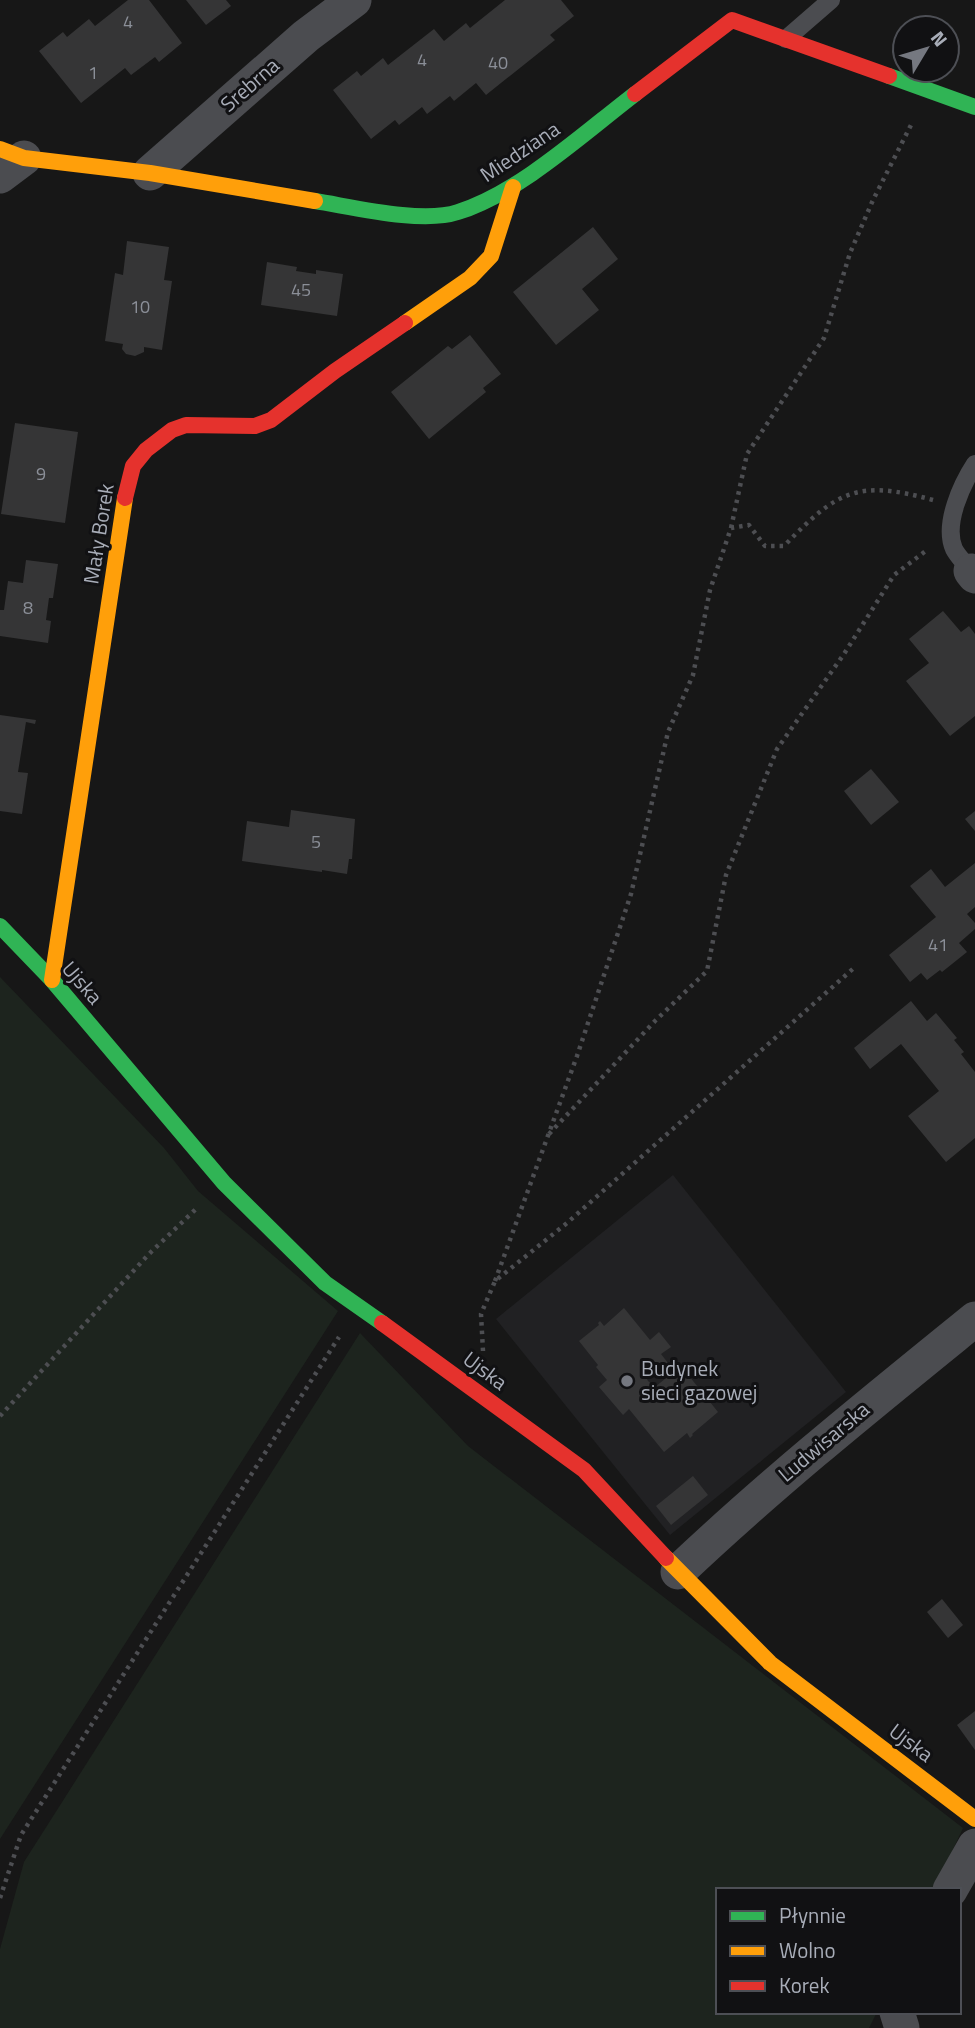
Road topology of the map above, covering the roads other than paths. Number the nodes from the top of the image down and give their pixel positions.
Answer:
1 (354, 0) edge
2 (831, 0) edge
3 (736, 10) edge
4 (786, 39) junction
5 (975, 107) edge
6 (8, 161) edge
7 (150, 173) junction
8 (513, 187) junction
9 (975, 464) edge
10 (973, 574) edge
11 (0, 926) edge
12 (52, 980) junction
13 (975, 1319) edge
14 (678, 1572) junction
15 (975, 1819) edge
16 (975, 1846) edge
17 (951, 1888) edge

1 - 7 street, Srebrna
2 - 4 lane
3 - 4 street, Miedziana
3 - 8 street, Miedziana
4 - 5 street, Miedziana
6 - 7 street, Miedziana
7 - 8 street, Miedziana
8 - 12 street, Mały Borek
9 - 10 lane
11 - 12 street, Ujska
12 - 14 street, Ujska
13 - 14 street, Ludwisarska
14 - 15 street, Ujska
16 - 17 street

